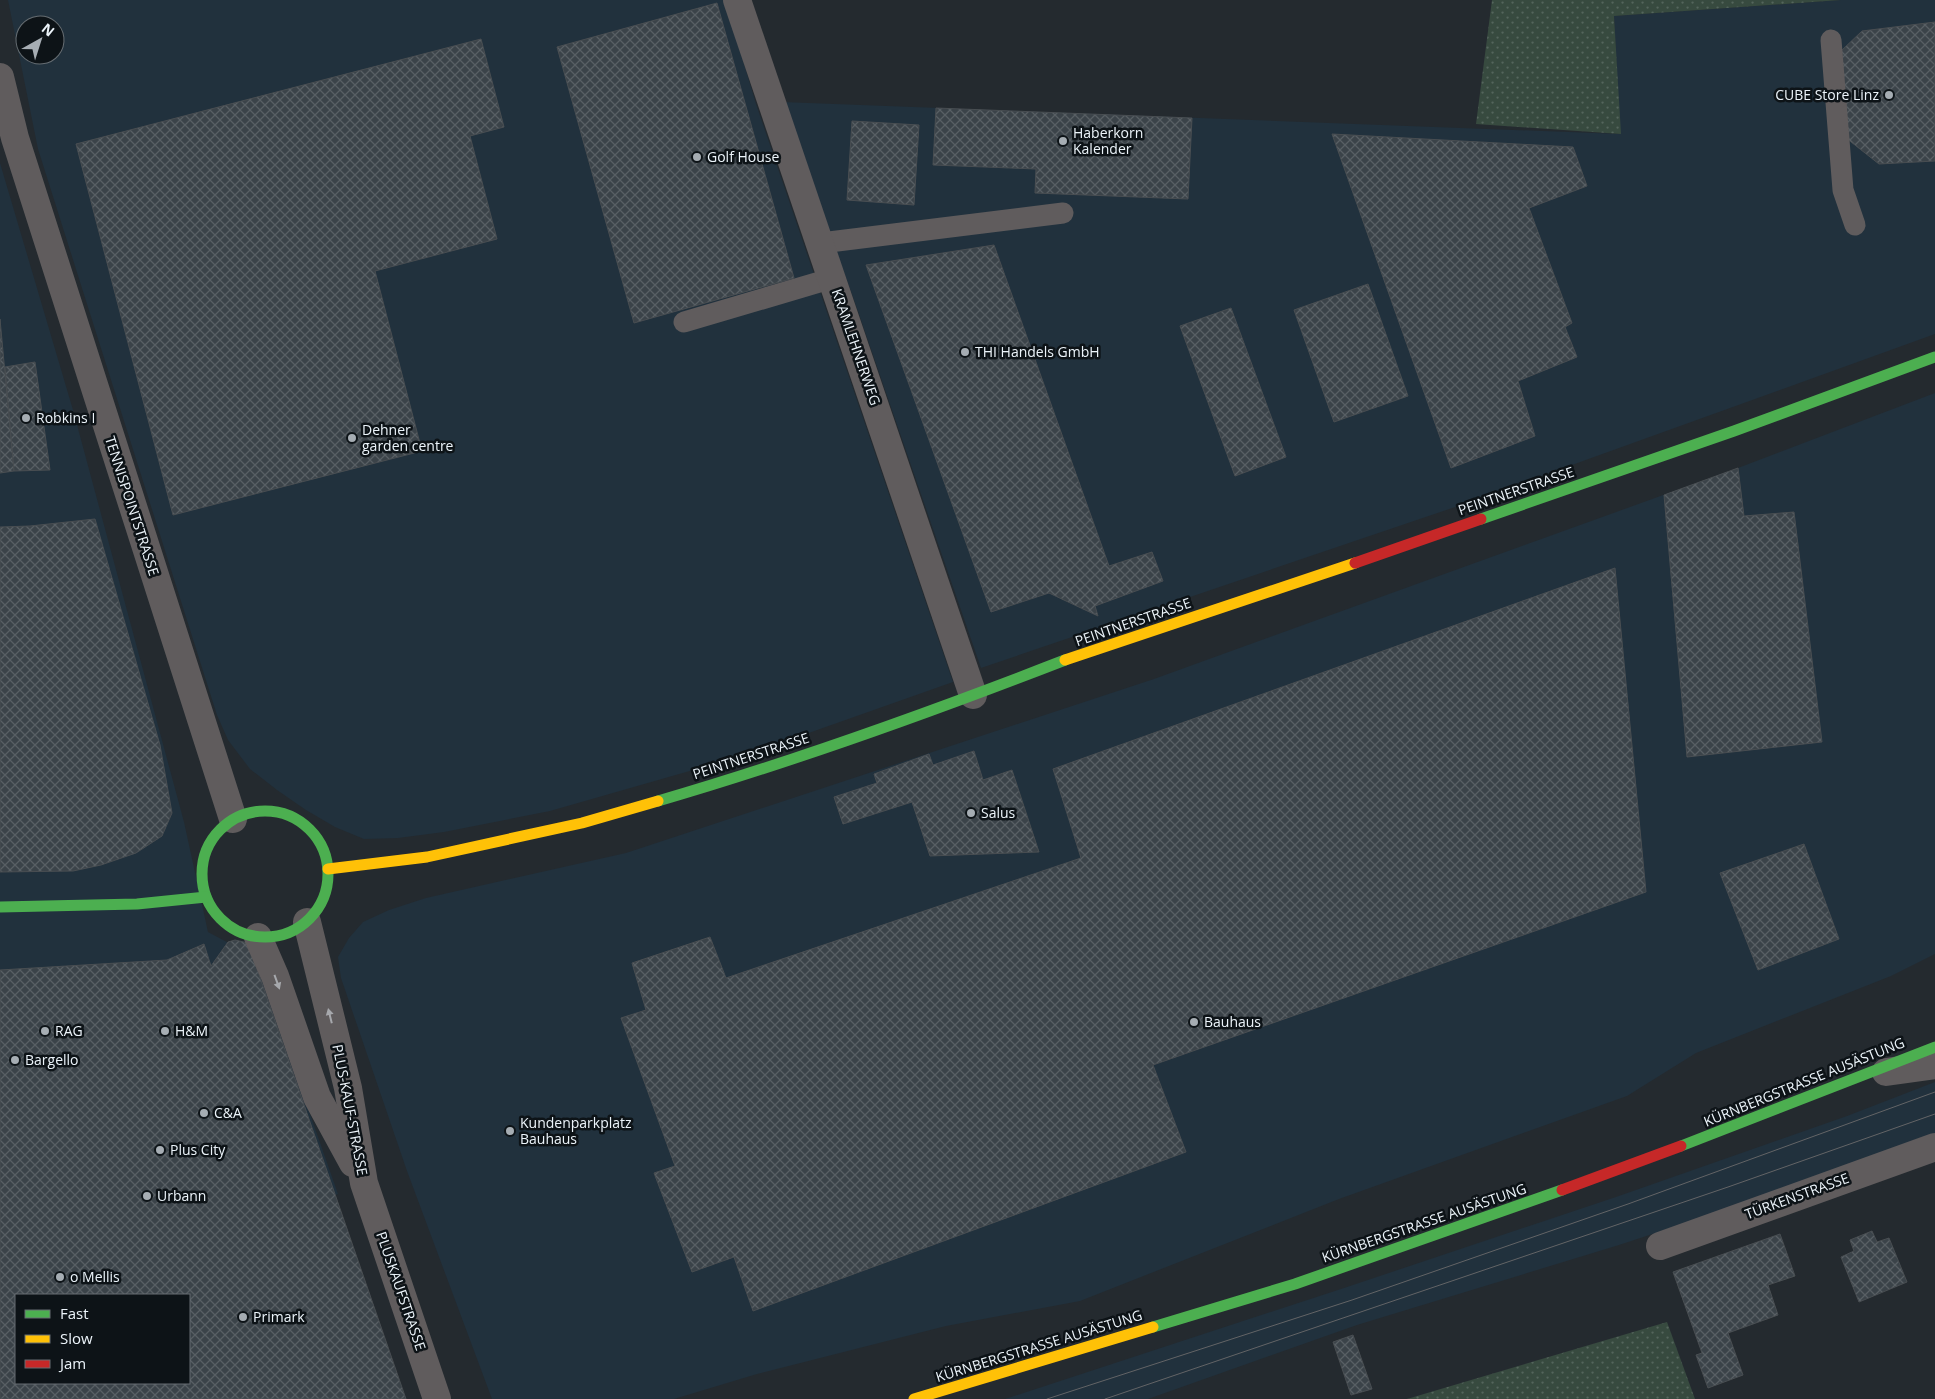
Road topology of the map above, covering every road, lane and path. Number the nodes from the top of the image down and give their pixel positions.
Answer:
1 (737, 0) edge
2 (1831, 40) dead end
3 (0, 77) edge
4 (1063, 213) dead end
5 (1855, 225) dead end
6 (820, 243) junction
7 (832, 278) junction
8 (684, 322) dead end
9 (1935, 357) edge
10 (973, 695) junction
11 (233, 819) junction
12 (328, 869) junction
13 (206, 897) junction
14 (0, 907) edge
15 (307, 922) junction
16 (258, 937) junction
17 (1935, 1046) edge
18 (1935, 1064) edge
19 (1858, 1077) junction
20 (1935, 1147) edge
21 (364, 1184) junction
22 (1660, 1246) dead end
23 (437, 1399) edge
24 (914, 1399) edge

1 - 6 street, KRAMLEHNERWEG
2 - 5 lane
3 - 11 street, TENNISPOINTSTRASSE
4 - 6 lane
6 - 7 street, KRAMLEHNERWEG
7 - 8 lane
7 - 10 street, KRAMLEHNERWEG
9 - 10 street, PEINTNERSTRASSE
10 - 12 street, PEINTNERSTRASSE
11 - 12 street
11 - 13 street
12 - 15 street
13 - 14 street
13 - 16 street
15 - 16 street
21 -> 15 street, PLUS-KAUF-STRASSE
16 -> 21 street, PLUS-KAUF-STRASSE
17 - 19 street, KÜRNBERGSTRASSE AUSÄSTUNG
18 - 19 street
19 - 24 street, KÜRNBERGSTRASSE AUSÄSTUNG
20 - 22 street, TÜRKENSTRASSE
21 - 23 street, PLUSKAUFSTRASSE

